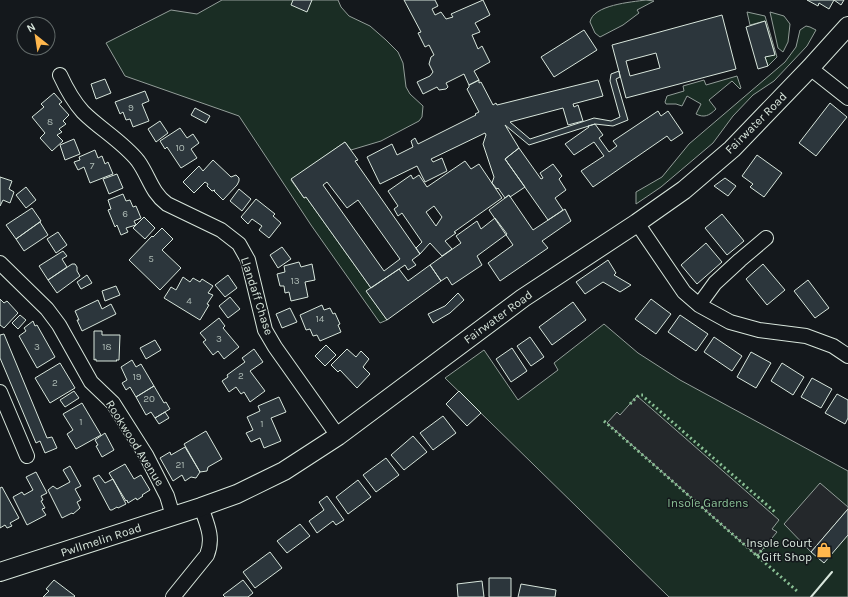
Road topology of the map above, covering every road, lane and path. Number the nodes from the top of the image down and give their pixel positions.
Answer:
1 (848, 26) edge
2 (810, 68) junction
3 (60, 76) dead end
4 (848, 98) edge
5 (637, 223) junction
6 (766, 238) dead end
7 (0, 263) edge
8 (699, 305) junction
9 (848, 356) edge
10 (0, 392) edge
11 (338, 436) junction
12 (27, 456) dead end
13 (201, 507) junction
14 (173, 516) junction
15 (0, 572) edge
16 (173, 597) edge

1 - 2 street, Fairwater Road
2 - 4 street
2 - 5 street, Fairwater Road
3 - 11 street, Llandaff Chase
5 - 8 street
5 - 11 street, Fairwater Road
6 - 8 street
7 - 14 street, Rookwood Avenue
8 - 9 street
10 - 12 street
11 - 13 street, Fairwater Road
13 - 14 street, Pwllmelin Road
13 - 16 street
14 - 15 street, Pwllmelin Road

